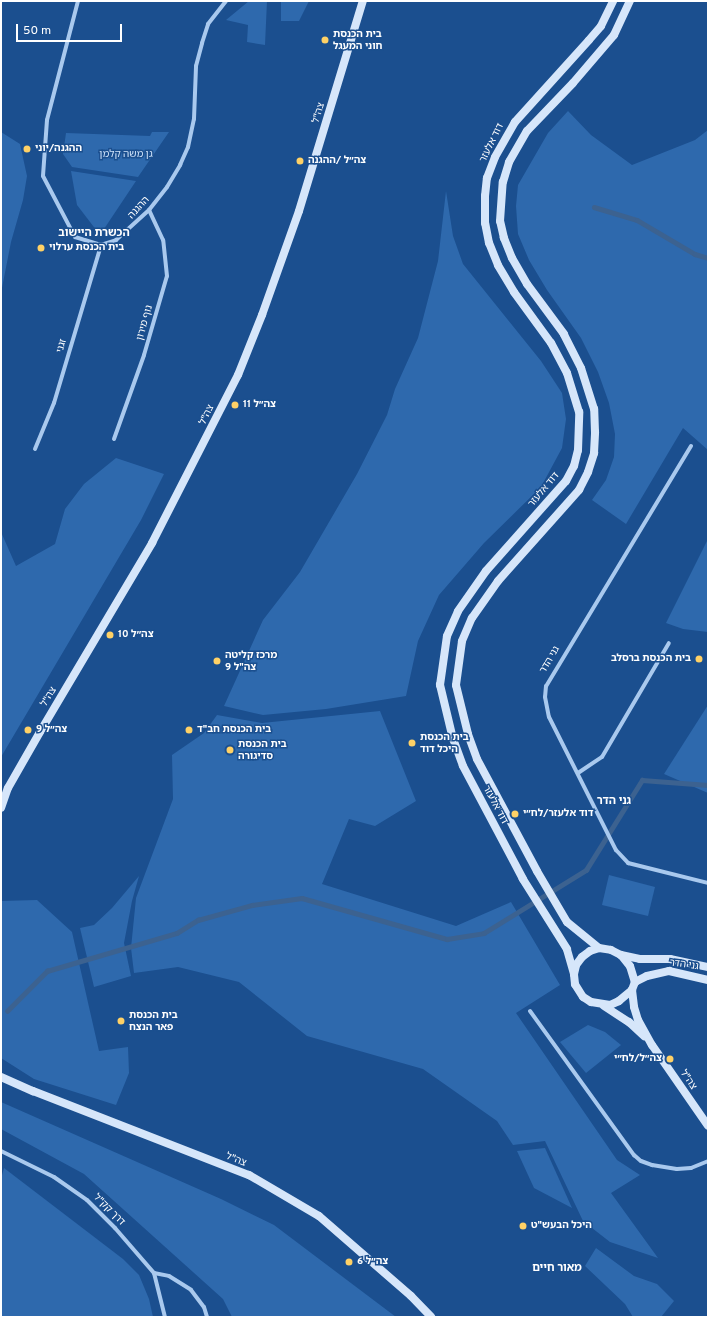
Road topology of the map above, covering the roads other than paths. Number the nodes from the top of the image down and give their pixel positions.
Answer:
1 (78, 1) edge
2 (226, 1) edge
3 (363, 1) edge
4 (613, 1) edge
5 (630, 1) edge
6 (149, 210) junction
7 (101, 246) junction
8 (114, 439) dead end
9 (691, 446) dead end
10 (35, 449) dead end
11 (669, 643) dead end
12 (578, 773) junction
13 (1, 808) edge
14 (708, 883) edge
15 (599, 948) junction
16 (621, 955) junction
17 (708, 967) edge
18 (574, 974) junction
19 (708, 980) edge
20 (633, 986) junction
21 (602, 1004) junction
22 (530, 1011) dead end
23 (652, 1044) junction
24 (1, 1076) edge
25 (708, 1126) edge
26 (1, 1150) edge
27 (708, 1162) edge
28 (154, 1273) junction
29 (165, 1317) edge
30 (207, 1317) edge
31 (431, 1317) edge

1 - 7 street
2 - 6 street, ההגנה
3 - 13 street, צה"ל
4 - 18 street, דוד אלעזר
5 - 15 street, דוד אלעזר
6 - 7 street, ההגנה
6 - 8 street, נוף מירון
7 - 10 street, זגני
9 - 12 street, גני הדר
11 - 12 street
12 - 14 street, גני הדר
15 - 16 street
15 - 18 street
16 - 17 street, גני הדר
16 - 20 street
18 - 21 street
19 - 20 street, גני הדר
20 - 21 street
20 - 23 street, צה"ל
21 - 23 street, צה"ל
22 - 27 street
23 - 25 street, צה"ל
24 - 31 street, צה"ל
26 - 28 street, דרך קק"ל
28 - 29 street, דרך קק"ל
28 - 30 street

